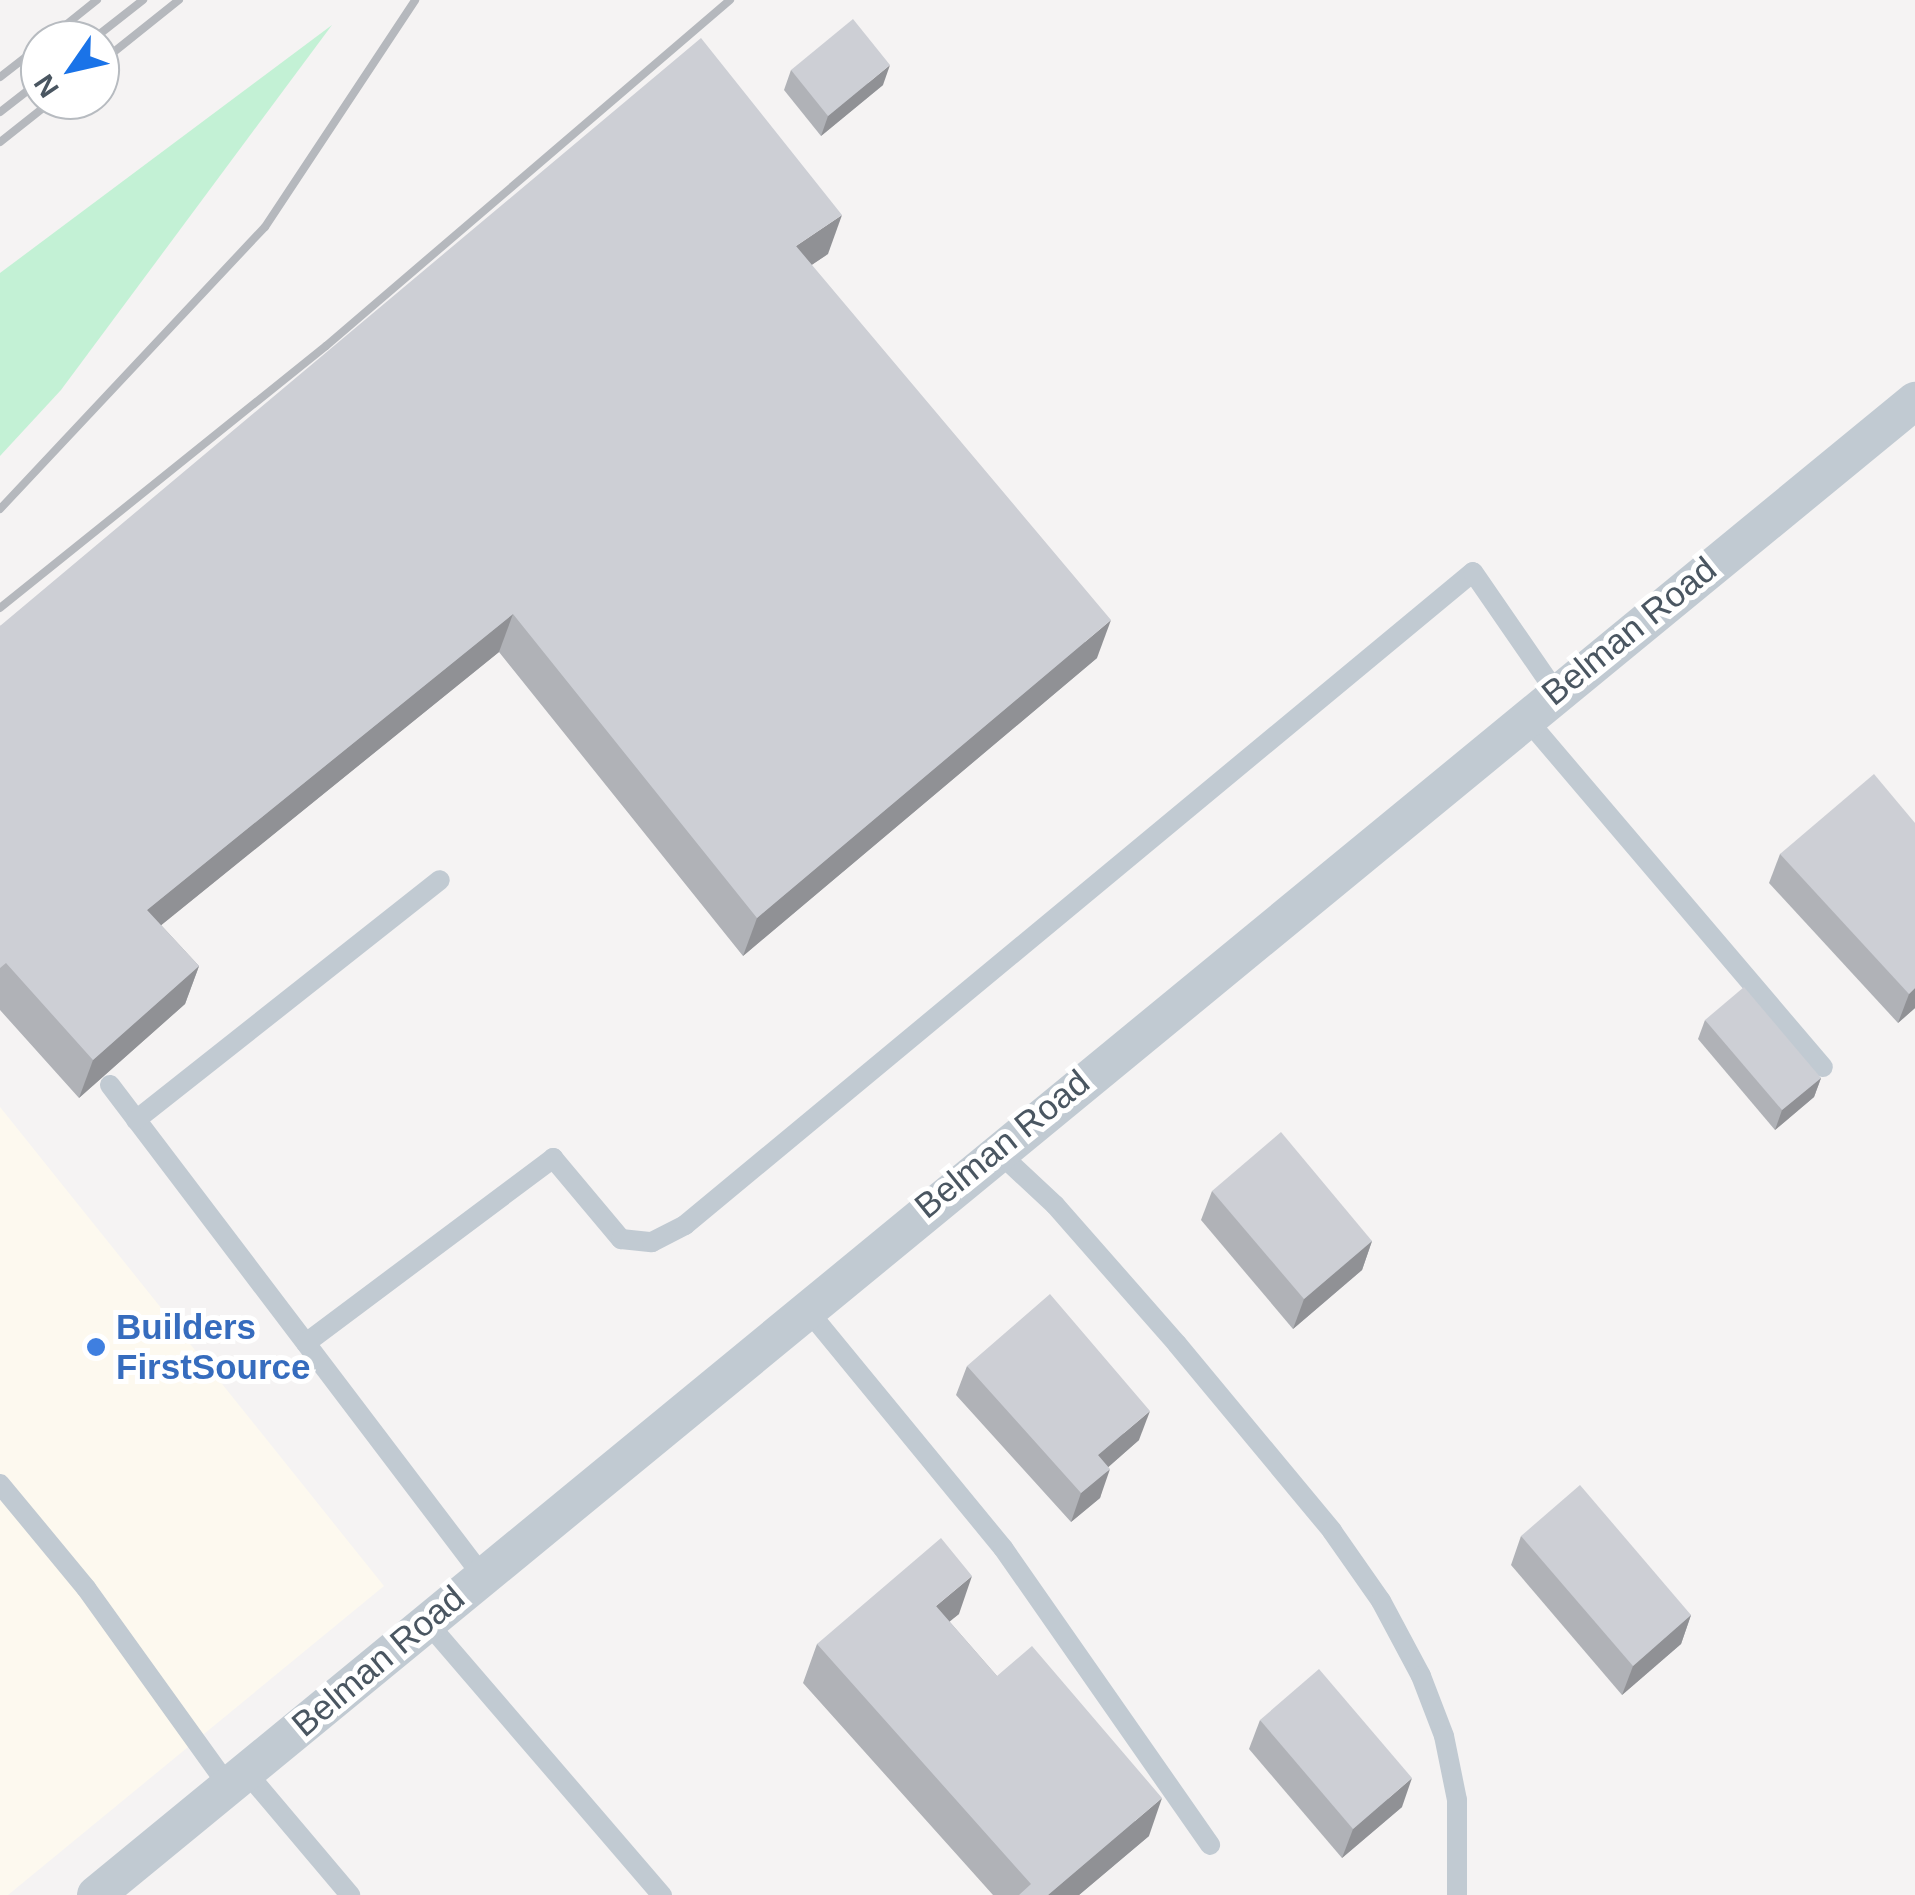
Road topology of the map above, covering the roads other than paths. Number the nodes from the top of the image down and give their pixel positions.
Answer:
1 (1915, 401) edge
2 (1555, 691) junction
3 (1524, 716) junction
4 (440, 880) dead end
5 (1823, 1067) dead end
6 (110, 1085) edge
7 (136, 1120) junction
8 (996, 1150) junction
9 (805, 1308) junction
10 (306, 1343) junction
11 (0, 1484) edge
12 (481, 1574) junction
13 (426, 1621) junction
14 (238, 1780) junction
15 (1210, 1845) dead end
16 (96, 1895) edge
17 (350, 1895) edge
18 (662, 1895) edge
19 (1457, 1895) edge

1 - 2 street, Belman Road
2 - 3 street, Belman Road
2 - 10 lane
3 - 5 lane
3 - 8 street, Belman Road
4 - 7 lane
6 - 7 lane
7 - 10 lane
8 - 9 street, Belman Road
8 - 19 lane
9 - 12 street, Belman Road
9 - 15 lane
10 - 12 lane
11 - 14 lane
12 - 13 street, Belman Road
13 - 14 street, Belman Road
13 - 18 lane
14 - 16 street, Belman Road
14 - 17 lane

